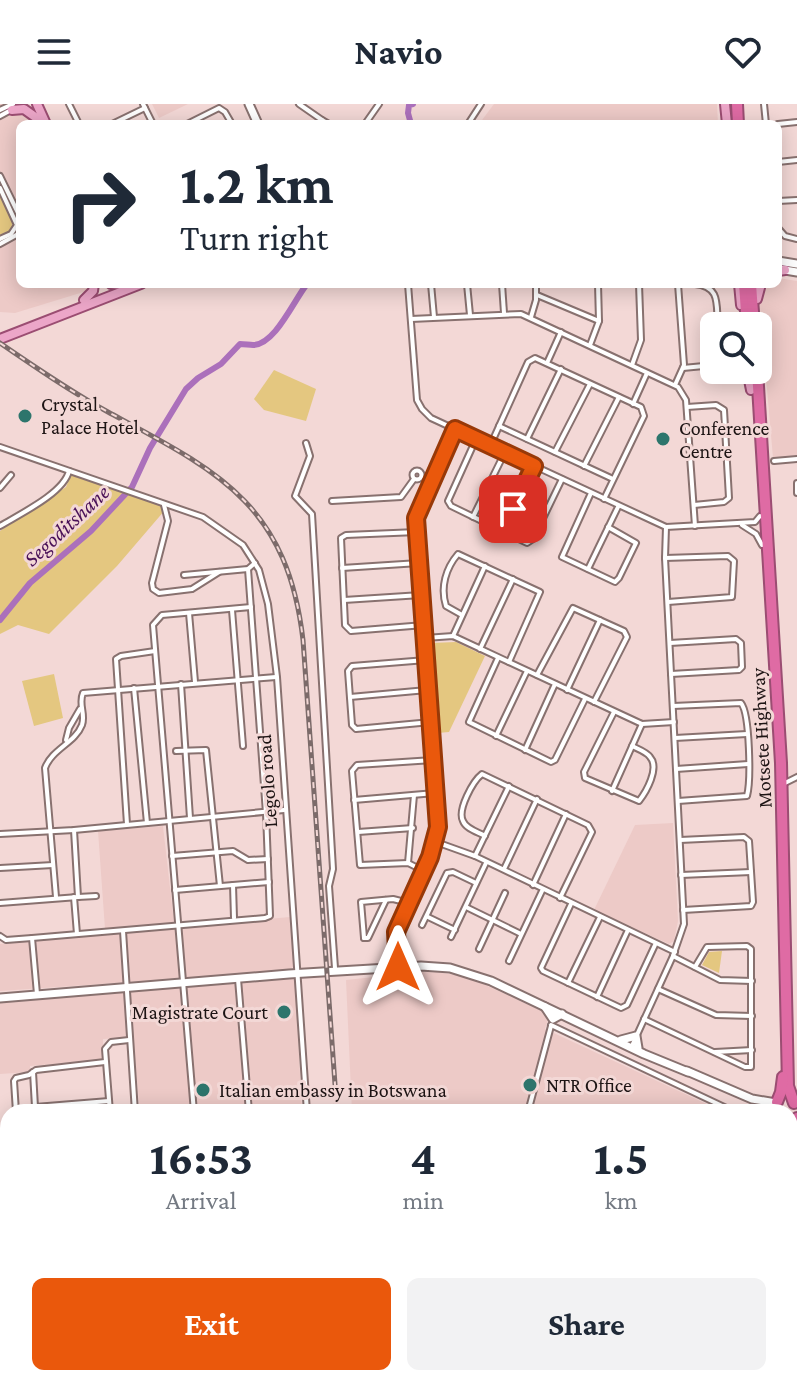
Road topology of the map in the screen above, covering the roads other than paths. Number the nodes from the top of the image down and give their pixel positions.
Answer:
1 (24, 104) edge
2 (299, 104) edge
3 (12, 106) edge
4 (144, 106) edge
5 (0, 113) edge
6 (39, 120) edge
7 (119, 120) edge
8 (197, 120) edge
9 (230, 120) edge
10 (318, 120) edge
11 (0, 176) edge
12 (0, 188) edge
13 (16, 209) edge
14 (16, 223) edge
15 (16, 226) edge
16 (0, 242) edge
17 (408, 288) edge
18 (431, 288) edge
19 (467, 288) edge
20 (502, 288) edge
21 (536, 288) edge
22 (598, 288) edge
23 (639, 288) edge
24 (678, 288) edge
25 (710, 288) edge
26 (740, 288) edge
27 (756, 288) edge
28 (756, 288) edge
29 (100, 291) edge
30 (537, 295) junction
31 (716, 312) edge
32 (743, 312) edge
33 (755, 312) edge
34 (504, 313) junction
35 (470, 315) junction
36 (434, 317) junction
37 (530, 317) junction
38 (411, 319) junction
39 (599, 321) junction
40 (561, 332) junction
41 (1, 337) edge
42 (590, 345) junction
43 (547, 363) junction
44 (632, 365) junction
45 (700, 366) edge
46 (683, 368) junction
47 (561, 369) junction
48 (647, 373) junction
49 (590, 384) junction
50 (750, 384) edge
51 (758, 384) edge
52 (675, 385) junction
53 (619, 397) junction
54 (633, 404) junction
55 (687, 407) junction
56 (499, 426) junction
57 (455, 429) junction
58 (761, 434) junction
59 (476, 439) junction
60 (527, 439) junction
61 (306, 443) dead end
62 (490, 445) junction
63 (0, 447) edge
64 (505, 452) junction
65 (555, 452) junction
66 (797, 459) edge
67 (774, 461) dead end
68 (534, 466) junction
69 (584, 466) junction
70 (69, 471) junction
71 (11, 475) dead end
72 (562, 479) junction
73 (614, 480) junction
74 (431, 482) junction
75 (797, 483) edge
76 (0, 488) edge
77 (591, 493) junction
78 (797, 493) edge
79 (604, 499) junction
80 (332, 501) dead end
81 (163, 503) junction
82 (694, 505) junction
83 (618, 506) junction
84 (760, 516) junction
85 (473, 517) junction
86 (740, 524) junction
87 (0, 526) edge
88 (695, 526) junction
89 (608, 527) junction
90 (666, 527) junction
91 (503, 531) junction
92 (417, 532) junction
93 (762, 545) junction
94 (665, 558) junction
95 (255, 563) junction
96 (419, 563) junction
97 (485, 566) junction
98 (342, 568) junction
99 (248, 569) junction
100 (588, 569) junction
101 (219, 572) junction
102 (184, 575) dead end
103 (513, 579) junction
104 (422, 595) junction
105 (344, 600) junction
106 (668, 602) junction
107 (251, 607) junction
108 (232, 610) junction
109 (189, 613) junction
110 (462, 615) junction
111 (600, 620) junction
112 (424, 625) junction
113 (453, 636) junction
114 (425, 638) junction
115 (670, 643) junction
116 (480, 649) junction
117 (155, 651) junction
118 (498, 658) junction
119 (426, 660) junction
120 (509, 662) junction
121 (527, 671) junction
122 (671, 674) junction
123 (537, 676) junction
124 (277, 677) junction
125 (256, 678) junction
126 (239, 679) junction
127 (195, 683) junction
128 (181, 684) junction
129 (555, 684) junction
130 (158, 687) junction
131 (134, 688) junction
132 (118, 690) junction
133 (429, 690) junction
134 (567, 690) junction
135 (350, 697) junction
136 (585, 699) junction
137 (594, 702) junction
138 (81, 706) junction
139 (673, 706) junction
140 (614, 712) junction
141 (431, 722) junction
142 (674, 722) junction
143 (642, 724) junction
144 (747, 734) junction
145 (496, 736) junction
146 (675, 738) junction
147 (66, 742) junction
148 (243, 746) dead end
149 (632, 746) junction
150 (186, 750) junction
151 (525, 750) junction
152 (176, 751) dead end
153 (433, 760) junction
154 (781, 763) junction
155 (748, 764) junction
156 (676, 769) junction
157 (795, 777) edge
158 (509, 786) junction
159 (612, 791) junction
160 (782, 792) junction
161 (436, 793) junction
162 (414, 795) junction
163 (537, 799) junction
164 (354, 800) junction
165 (678, 801) junction
166 (284, 810) junction
167 (266, 813) junction
168 (566, 814) junction
169 (213, 817) junction
170 (190, 819) junction
171 (170, 821) junction
172 (147, 823) junction
173 (127, 824) junction
174 (413, 828) junction
175 (74, 830) junction
176 (49, 831) junction
177 (358, 832) junction
178 (0, 834) edge
179 (485, 836) junction
180 (680, 840) junction
181 (436, 842) junction
182 (216, 851) junction
183 (172, 856) junction
184 (475, 856) junction
185 (268, 859) junction
186 (487, 862) junction
187 (408, 863) junction
188 (53, 865) junction
189 (0, 868) edge
190 (503, 870) junction
191 (424, 871) junction
192 (751, 872) junction
193 (681, 875) junction
194 (269, 882) junction
195 (476, 883) junction
196 (233, 885) junction
197 (532, 885) junction
198 (220, 886) junction
199 (175, 890) junction
200 (542, 890) junction
201 (505, 893) dead end
202 (96, 896) dead end
203 (56, 897) junction
204 (76, 897) junction
205 (560, 898) junction
206 (386, 899) junction
207 (0, 903) edge
208 (409, 903) junction
209 (571, 904) junction
210 (466, 907) junction
211 (683, 910) junction
212 (427, 916) junction
213 (600, 917) junction
214 (234, 919) junction
215 (492, 919) junction
216 (422, 925) dead end
217 (178, 926) junction
218 (455, 930) junction
219 (628, 930) junction
220 (123, 931) junction
221 (77, 934) junction
222 (521, 934) junction
223 (0, 936) edge
224 (451, 937) dead end
225 (32, 938) junction
226 (656, 944) junction
227 (479, 949) dead end
228 (674, 954) junction
229 (397, 961) junction
230 (509, 961) dead end
231 (695, 967) junction
232 (335, 968) junction
233 (295, 973) junction
234 (481, 974) junction
235 (238, 978) junction
236 (752, 981) junction
237 (183, 982) junction
238 (568, 983) junction
239 (126, 988) junction
240 (658, 989) junction
241 (37, 994) junction
242 (597, 997) junction
243 (0, 998) edge
244 (556, 1016) junction
245 (752, 1016) junction
246 (644, 1019) junction
247 (129, 1040) junction
248 (634, 1044) junction
249 (752, 1050) junction
250 (713, 1053) junction
251 (105, 1062) junction
252 (33, 1072) junction
253 (109, 1101) junction
254 (15, 1104) edge
255 (35, 1104) edge
256 (84, 1104) edge
257 (109, 1104) edge
258 (134, 1104) edge
259 (193, 1104) edge
260 (248, 1104) edge
261 (306, 1104) edge
262 (530, 1104) edge
263 (720, 1104) edge
264 (765, 1104) edge
265 (774, 1104) edge
266 (796, 1104) edge

1 - 3 street
2 - 10 street
3 - 5 street
3 - 6 main road
4 - 7 street
8 - 9 street
11 - 13 street
12 - 14 street
15 - 16 street
17 - 38 street
18 - 36 street
19 - 35 street
20 - 34 street
21 - 30 street
22 - 39 street
23 - 44 street
24 - 46 street
25 - 31 street
26 - 32 highway
27 - 58 main road
28 - 33 highway
29 - 41 main road
29 - 41 main road
30 - 37 street
30 - 39 street
34 - 35 street
34 - 37 street
35 - 36 street
36 - 38 street
37 - 40 street
38 - 57 street
39 - 42 street
40 - 42 street
40 - 43 street
42 - 44 street
43 - 47 street
43 - 56 street
44 - 48 street
45 - 46 street
46 - 52 street
47 - 49 street
47 - 60 street
48 - 52 street
48 - 54 street
49 - 53 street
49 - 65 street
50 - 84 highway, Motsete Highway
51 - 58 highway, Motsete Highway
52 - 55 street
53 - 54 street
53 - 69 street
54 - 73 street
55 - 82 street
55 - 82 street
56 - 60 street
56 - 62 street
57 - 59 street
57 - 74 street
58 - 154 highway, Motsete Highway
59 - 62 street
59 - 85 street
60 - 65 street
61 - 232 street
62 - 64 street
63 - 70 street, Legolo road
64 - 68 street
64 - 85 street
65 - 69 street
66 - 67 street
68 - 72 street
68 - 91 street
69 - 73 street
70 - 81 street, Legolo road
70 - 87 street
71 - 76 street
72 - 77 street
72 - 91 street
73 - 79 street
74 - 80 street
74 - 92 street
75 - 78 street
77 - 79 street
77 - 100 street
79 - 83 street
81 - 95 street, Legolo road
81 - 101 street
82 - 88 street
83 - 89 street
83 - 90 street
84 - 86 street
84 - 93 highway, Motsete Highway
85 - 91 street
86 - 88 street
86 - 93 street
88 - 90 street
89 - 100 street
89 - 100 street
90 - 94 street
92 - 96 street
92 - 98 street
93 - 265 highway, Motsete Highway
94 - 106 street
94 - 106 street
95 - 99 street
95 - 124 street, Legolo road
96 - 98 street
96 - 104 street
97 - 103 street
97 - 110 street
97 - 110 street
98 - 105 street
99 - 101 street
99 - 107 street
101 - 102 street
103 - 116 street
103 - 120 street
104 - 105 street
104 - 112 street
105 - 112 street
106 - 115 street
107 - 108 street
107 - 125 street
108 - 109 street
108 - 126 street
109 - 117 street
109 - 127 street
110 - 113 street
111 - 123 street
111 - 134 street
111 - 137 street
112 - 114 street
113 - 114 street
113 - 116 street
114 - 119 street
115 - 122 street
115 - 122 street
116 - 118 street
117 - 130 street
117 - 132 street
118 - 120 street
118 - 145 street
119 - 133 street
119 - 135 street
120 - 121 street
121 - 123 street
121 - 145 street
122 - 139 street
123 - 129 street
124 - 125 street
124 - 166 street, Legolo road
125 - 126 street
125 - 167 street
126 - 127 street
126 - 148 street
127 - 128 street
128 - 130 street
128 - 150 street
129 - 134 street
129 - 151 street
130 - 131 street
130 - 171 street
131 - 132 street
131 - 172 street
132 - 138 street
132 - 173 street
133 - 135 street
133 - 141 street
134 - 136 street
135 - 141 street
136 - 137 street
136 - 151 street
137 - 140 street
138 - 147 street
138 - 147 street
139 - 142 street
139 - 144 street
140 - 143 street
140 - 159 street
141 - 153 street
142 - 143 street
142 - 146 street
143 - 149 street
144 - 146 street
144 - 155 street
145 - 151 street
146 - 156 street
147 - 176 street
149 - 159 street
149 - 159 street
150 - 152 street
150 - 169 street
150 - 170 street
153 - 161 street
153 - 164 street
154 - 157 street
154 - 160 highway, Motsete Highway
155 - 156 street
155 - 165 street
156 - 165 street
157 - 160 street
158 - 163 street
158 - 179 street
158 - 179 street
160 - 266 highway, Motsete Highway
161 - 162 street
161 - 181 street
162 - 164 street
162 - 174 street
163 - 168 street
163 - 190 street
164 - 177 street
165 - 180 street
166 - 167 street
166 - 233 street, Legolo road
167 - 169 street
167 - 185 street
168 - 197 street
168 - 205 street
169 - 170 street
169 - 182 street
170 - 171 street
171 - 172 street
171 - 183 street
172 - 173 street
173 - 175 street
174 - 177 street
174 - 187 street
175 - 176 street
175 - 204 street
176 - 178 street
176 - 188 street
177 - 187 street
179 - 184 street
180 - 192 street
180 - 193 street
181 - 184 street
181 - 191 street
182 - 183 street
182 - 185 street
182 - 198 street
183 - 199 street
184 - 186 street
185 - 194 street
186 - 190 street
186 - 195 street
187 - 191 street
188 - 189 street
188 - 203 street
190 - 197 street
191 - 208 street
192 - 193 street
192 - 211 street
193 - 211 street
194 - 196 street
194 - 214 street
195 - 210 street
195 - 212 street
196 - 198 street
196 - 214 street
197 - 200 street
198 - 199 street
199 - 217 street
200 - 205 street
200 - 222 street
201 - 215 street
202 - 204 street
203 - 204 street
203 - 207 street
204 - 221 street
205 - 209 street
206 - 206 street
206 - 208 street
208 - 229 street
209 - 213 street
209 - 238 street
210 - 215 street
210 - 218 street
211 - 228 street
212 - 216 street
212 - 218 street
213 - 219 street
213 - 238 street
214 - 217 street
215 - 222 street
215 - 227 street
217 - 220 street
217 - 237 street
218 - 224 street
219 - 226 street
219 - 242 street
220 - 221 street
220 - 239 street
221 - 225 street
222 - 230 street
223 - 225 street
225 - 241 street
226 - 228 street
226 - 242 street
228 - 231 street
228 - 240 street
229 - 232 main road
229 - 233 main road
229 - 234 main road
229 - 234 main road
231 - 236 street
231 - 236 street
232 - 233 main road
233 - 235 main road
233 - 261 street, Legolo road
234 - 244 main road
234 - 244 main road
235 - 237 main road
235 - 260 street
236 - 245 street
237 - 239 main road
237 - 259 street
238 - 242 street
239 - 241 main road
239 - 247 street
240 - 245 street
240 - 246 street
241 - 243 main road
244 - 248 main road
244 - 248 main road
244 - 262 street
244 - 263 street
245 - 249 street
246 - 248 street
246 - 250 street
247 - 251 street
247 - 258 street
248 - 264 main road
249 - 250 street
249 - 250 street
251 - 252 street
251 - 253 street
252 - 254 street
252 - 255 street
253 - 256 street
253 - 257 street

